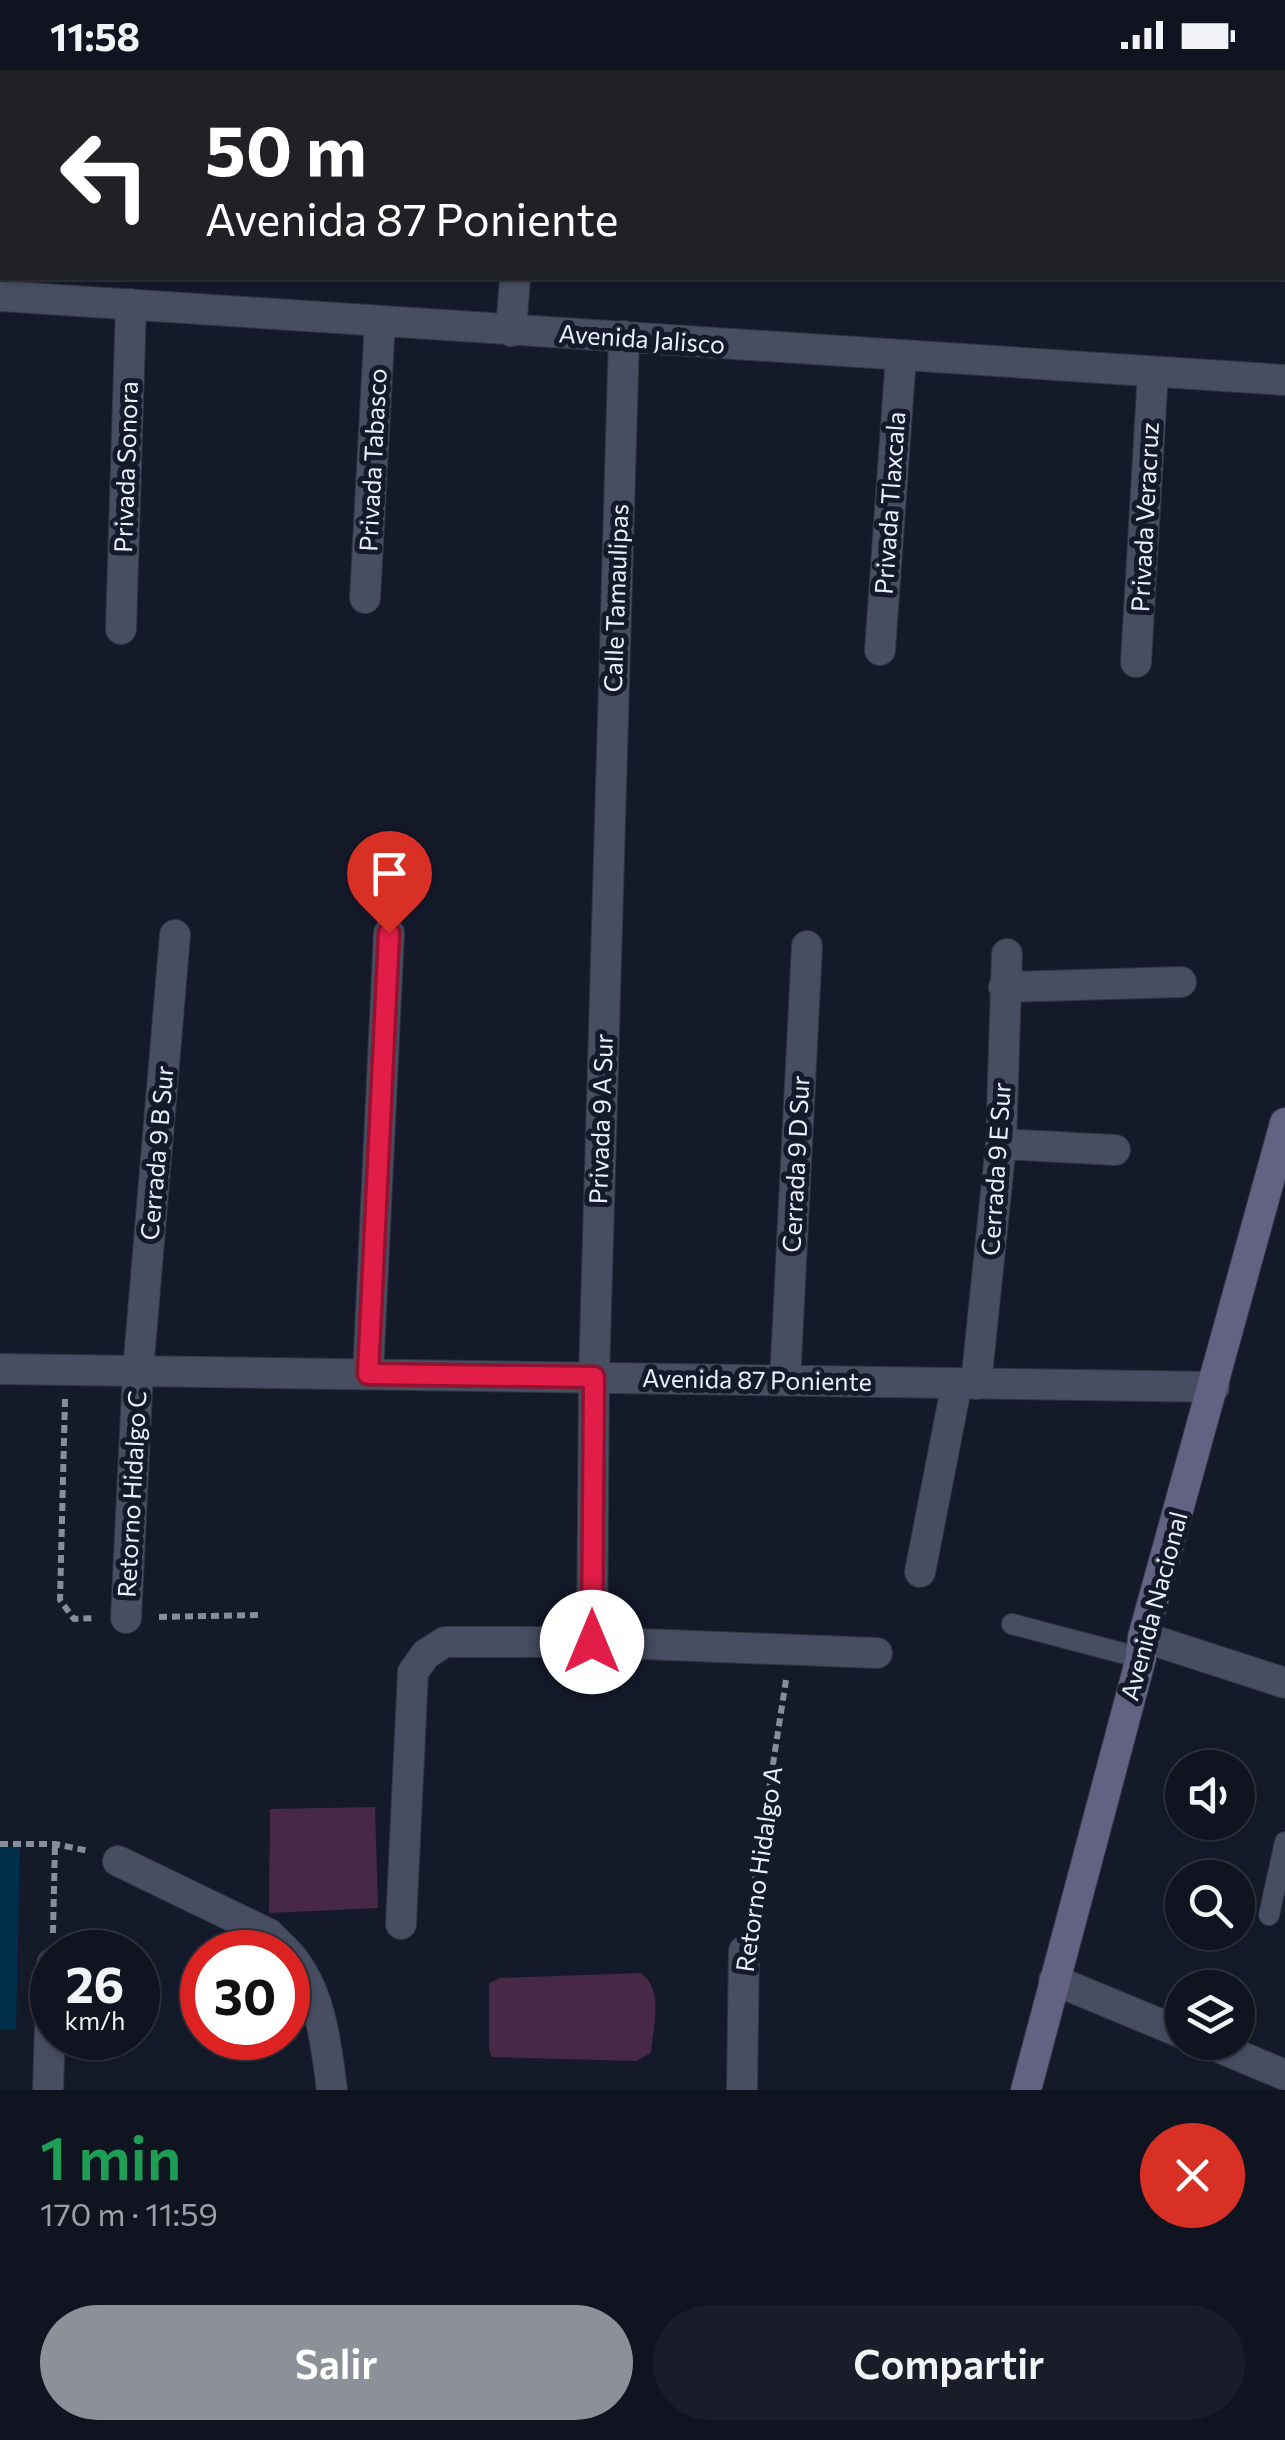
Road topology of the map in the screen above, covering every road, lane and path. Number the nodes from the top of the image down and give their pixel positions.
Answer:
1 (515, 280) edge
2 (0, 296) edge
3 (130, 304) junction
4 (380, 321) junction
5 (511, 331) junction
6 (624, 336) junction
7 (900, 356) junction
8 (1153, 372) junction
9 (1285, 380) edge
10 (365, 598) dead end
11 (121, 629) dead end
12 (880, 650) dead end
13 (1136, 662) dead end
14 (608, 860) joint
15 (389, 933) dead end
16 (176, 934) dead end
17 (807, 946) dead end
18 (1007, 954) dead end
19 (1181, 982) dead end
20 (1004, 987) junction
21 (1284, 1133) edge
22 (1001, 1144) junction
23 (1115, 1150) dead end
24 (0, 1369) edge
25 (138, 1370) junction
26 (368, 1374) junction
27 (594, 1377) junction
28 (786, 1381) junction
29 (966, 1384) junction
30 (1214, 1388) junction
31 (66, 1396) dead end
32 (920, 1572) dead end
33 (258, 1615) dead end
34 (126, 1618) junction
35 (1012, 1624) dead end
36 (592, 1642) junction
37 (1142, 1648) junction
38 (791, 1649) junction
39 (877, 1653) dead end
40 (1285, 1682) edge
41 (1285, 1842) edge
42 (0, 1844) edge
43 (55, 1844) junction
44 (118, 1860) joint
45 (1270, 1914) dead end
46 (401, 1924) dead end
47 (53, 1930) edge
48 (261, 1930) edge
49 (744, 1951) joint
50 (1054, 1980) junction
51 (310, 1993) edge
52 (1165, 2026) edge
53 (49, 2060) edge
54 (1249, 2060) edge
55 (1285, 2075) edge
56 (48, 2090) edge
57 (332, 2090) edge
58 (742, 2090) edge
59 (1026, 2090) edge

1 - 5 street
2 - 3 street, Avenida Jalisco
3 - 4 street, Avenida Jalisco
3 - 11 street, Privada Sonora
4 - 5 street, Avenida Jalisco
4 - 10 street, Privada Tabasco
5 - 6 street, Avenida Jalisco
6 - 7 street, Avenida Jalisco
6 - 14 street, Calle Tamaulipas
7 - 8 street, Avenida Jalisco
7 - 12 street, Privada Tlaxcala
8 - 9 street, Avenida Jalisco
8 - 13 street, Privada Veracruz
14 - 27 street, Privada 9 A Sur
15 - 26 street
16 - 25 street, Cerrada 9 B Sur
17 - 28 street, Cerrada 9 D Sur
18 - 20 street, Cerrada 9 E Sur
19 - 20 street
20 - 22 street, Cerrada 9 E Sur
21 - 30 main road, Avenida Nacional
22 - 23 street
22 - 29 street, Cerrada 9 E Sur
24 - 25 street, Avenida 87 Poniente
25 - 26 street, Avenida 87 Poniente
25 - 34 street, Retorno Hidalgo C
26 - 27 street, Avenida 87 Poniente
27 - 28 street, Avenida 87 Poniente
27 - 36 street, Privada 9 A Sur
28 - 29 street, Avenida 87 Poniente
29 - 30 street, Avenida 87 Poniente
29 - 32 street
30 - 37 main road, Avenida Nacional
31 - 34 path
33 - 34 path
35 - 37 lane
36 - 38 street
36 - 46 street
37 - 40 street
37 - 50 main road, Avenida Nacional
38 - 39 street
38 - 49 path, Retorno Hidalgo A
41 - 45 lane
42 - 43 path
43 - 44 path
43 - 47 path
44 - 48 street
49 - 58 street, Retorno Hidalgo A
50 - 52 street
50 - 59 main road, Avenida Nacional
51 - 57 street
53 - 56 street
54 - 55 street

